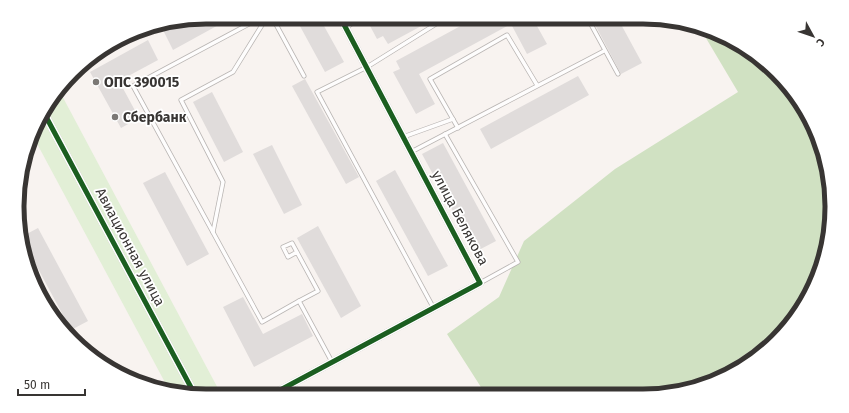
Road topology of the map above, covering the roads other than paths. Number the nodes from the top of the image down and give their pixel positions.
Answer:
1 (249, 24) edge
2 (263, 24) edge
3 (276, 24) edge
4 (344, 24) edge
5 (351, 24) edge
6 (436, 24) edge
7 (590, 24) edge
8 (346, 28) junction
9 (604, 51) junction
10 (367, 67) junction
11 (618, 74) dead end
12 (304, 76) dead end
13 (537, 85) junction
14 (47, 118) edge
15 (453, 119) junction
16 (458, 128) junction
17 (445, 134) junction
18 (403, 136) junction
19 (411, 152) junction
20 (213, 232) junction
21 (297, 252) dead end
22 (480, 283) junction
23 (299, 302) junction
24 (433, 307) junction
25 (332, 362) junction
26 (291, 384) junction
27 (191, 388) edge
28 (282, 389) edge
29 (294, 389) edge

1 - 20 lane
2 - 20 lane
3 - 12 lane
4 - 8 street, улица Белякова
5 - 8 lane
6 - 10 lane
7 - 9 lane
8 - 10 street, улица Белякова
9 - 11 lane
9 - 13 lane
10 - 18 street, улица Белякова
10 - 24 lane
13 - 15 lane
13 - 16 lane
14 - 27 street, Авиационная улица
15 - 16 lane
15 - 18 lane
16 - 17 lane
17 - 19 lane
17 - 22 lane
18 - 19 street, улица Белякова
19 - 22 street, улица Белякова
20 - 23 lane
21 - 23 lane
22 - 24 street, улица Белякова
23 - 25 lane
24 - 25 street, улица Белякова
25 - 26 street, улица Белякова
26 - 28 street, улица Белякова
26 - 29 lane

